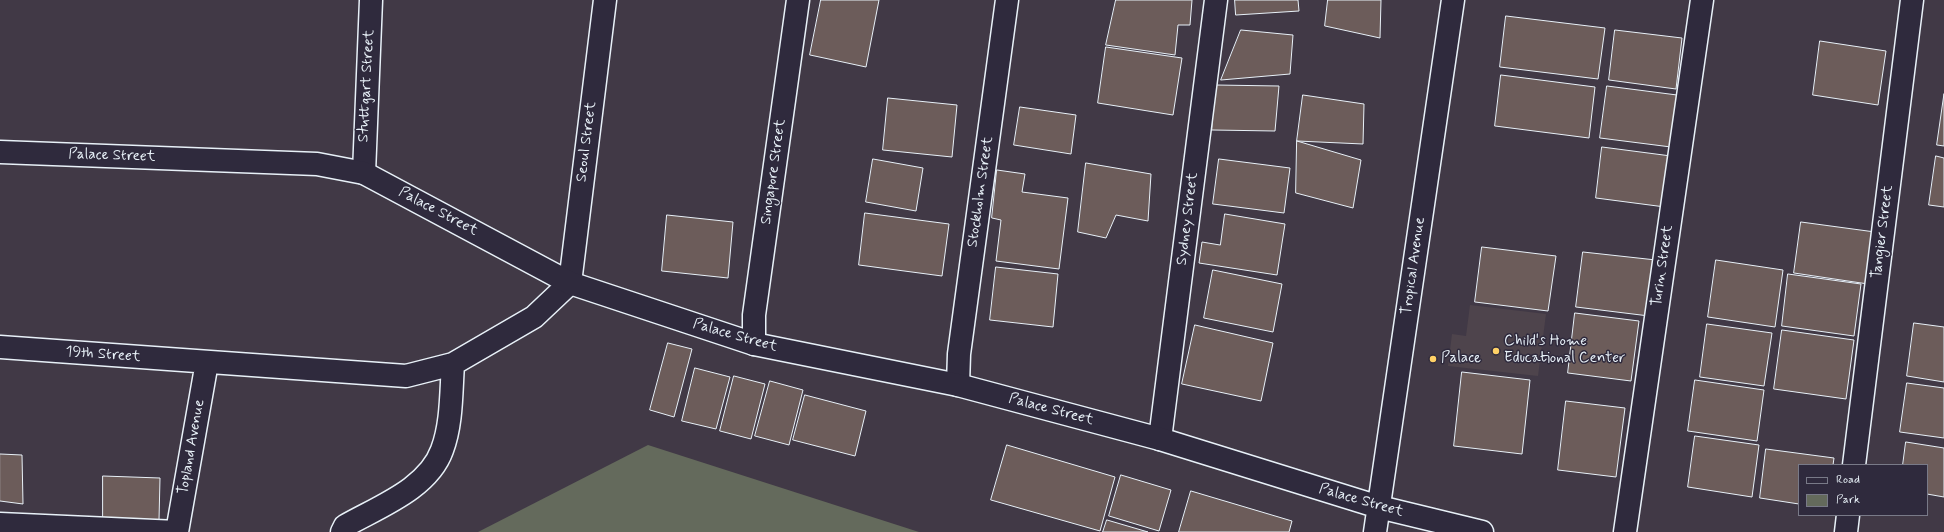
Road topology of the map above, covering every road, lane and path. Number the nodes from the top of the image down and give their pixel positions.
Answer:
1 (372, 0) edge
2 (605, 0) edge
3 (798, 0) edge
4 (1007, 0) edge
5 (1216, 0) edge
6 (1453, 0) edge
7 (1702, 0) edge
8 (1912, 0) edge
9 (0, 152) edge
10 (364, 173) junction
11 (570, 283) junction
12 (754, 344) junction
13 (0, 348) edge
14 (207, 362) junction
15 (453, 364) junction
16 (958, 385) junction
17 (1160, 439) junction
18 (1854, 464) edge
19 (1379, 506) junction
20 (1848, 516) edge
21 (0, 524) edge
22 (177, 532) edge
23 (342, 532) edge
24 (1375, 532) edge
25 (1482, 532) edge
26 (1625, 532) edge
27 (1846, 532) edge

1 - 10 street, Stuttgart Street
2 - 11 street, Seoul Street
3 - 12 street, Singapore Street
4 - 16 street, Stockholm Street
5 - 17 street, Sydney Street
6 - 19 street, Tropical Avenue
7 - 26 street, Turin Street
8 - 18 street, Tangier Street
9 - 10 street, Palace Street
10 - 11 street, Palace Street
11 - 12 street, Palace Street
11 - 15 street, 19th Street
12 - 16 street, Palace Street
13 - 14 street, 19th Street
14 - 15 street, 19th Street
14 - 22 street, Topland Avenue
15 - 23 street
16 - 17 street, Palace Street
17 - 19 street, Palace Street
19 - 24 street, Tropical Avenue
19 - 25 street, Palace Street
20 - 27 street
21 - 22 street

